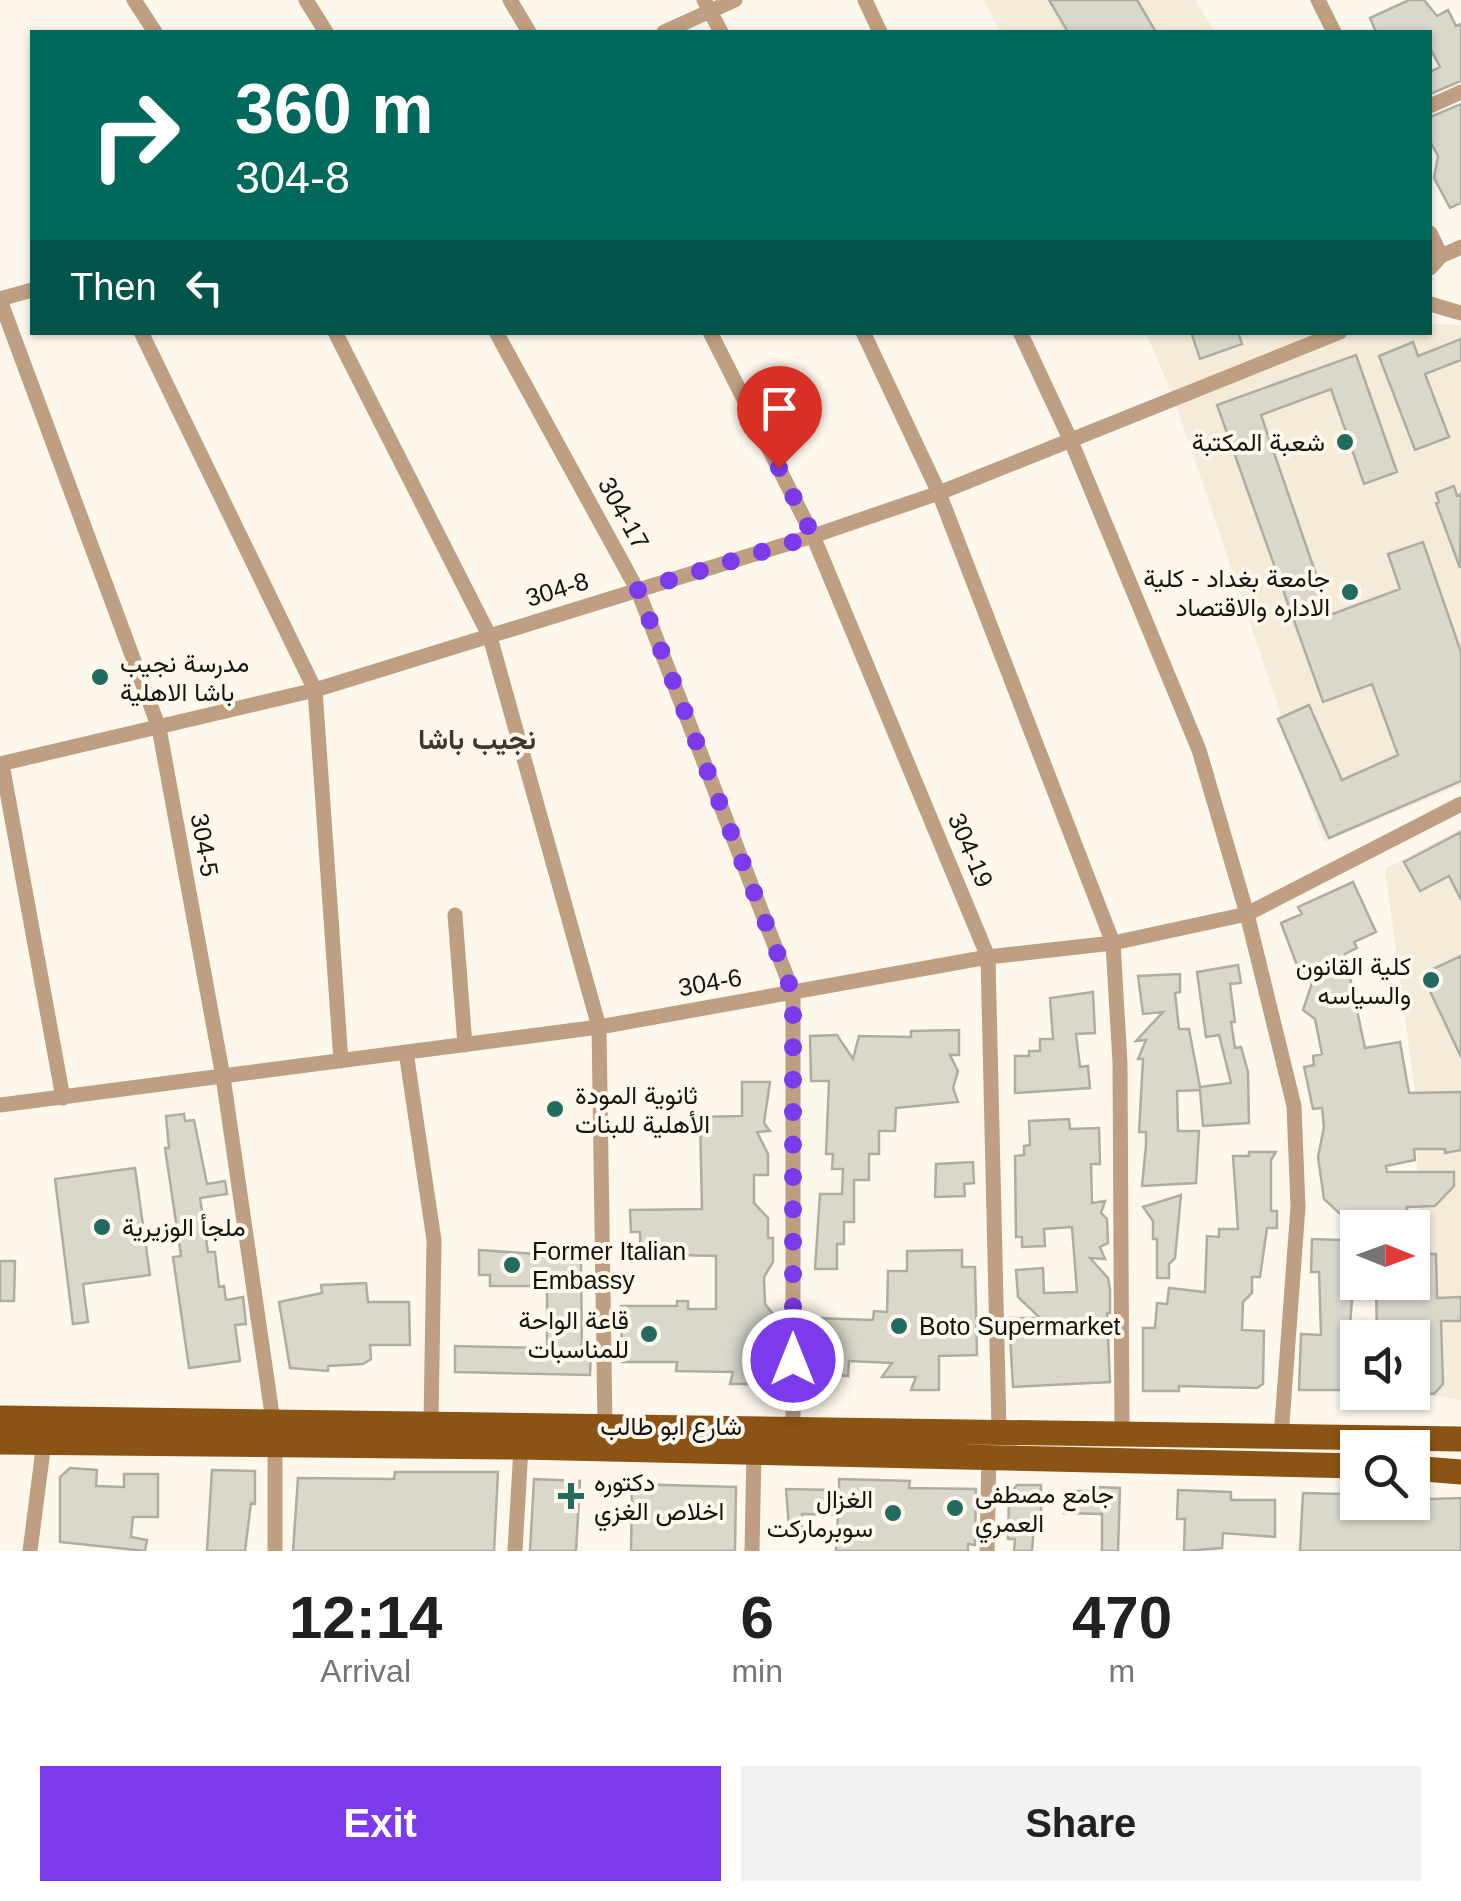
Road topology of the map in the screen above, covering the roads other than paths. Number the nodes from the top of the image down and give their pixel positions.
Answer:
1 (134, 0) edge
2 (306, 0) edge
3 (510, 0) edge
4 (735, 0) edge
5 (864, 0) edge
6 (1318, 0) edge
7 (707, 6) edge
8 (154, 30) edge
9 (325, 30) edge
10 (529, 30) edge
11 (667, 30) edge
12 (720, 30) edge
13 (879, 30) edge
14 (1333, 30) edge
15 (1461, 92) edge
16 (1432, 105) edge
17 (1461, 247) edge
18 (1436, 262) edge
19 (30, 291) edge
20 (0, 300) edge
21 (1432, 305) edge
22 (1461, 313) edge
23 (143, 335) edge
24 (336, 335) edge
25 (498, 335) edge
26 (712, 335) edge
27 (864, 335) edge
28 (1021, 335) edge
29 (1333, 335) edge
30 (1071, 442) junction
31 (939, 493) junction
32 (813, 536) junction
33 (638, 590) junction
34 (490, 637) junction
35 (315, 690) junction
36 (158, 728) junction
37 (1, 764) edge
38 (1461, 804) edge
39 (1247, 914) junction
40 (455, 915) dead end
41 (1114, 943) junction
42 (988, 957) junction
43 (793, 994) junction
44 (599, 1027) junction
45 (465, 1045) junction
46 (406, 1052) junction
47 (341, 1061) junction
48 (222, 1077) junction
49 (63, 1098) junction
50 (0, 1106) edge
51 (0, 1418) edge
52 (431, 1423) junction
53 (605, 1426) junction
54 (793, 1427) junction
55 (998, 1430) junction
56 (274, 1433) junction
57 (1122, 1433) junction
58 (1281, 1437) junction
59 (1461, 1439) edge
60 (0, 1442) edge
61 (44, 1442) junction
62 (522, 1447) junction
63 (754, 1451) junction
64 (989, 1456) junction
65 (1340, 1466) edge
66 (1430, 1469) edge
67 (1461, 1472) edge
68 (30, 1551) edge
69 (275, 1551) edge
70 (515, 1551) edge
71 (752, 1551) edge
72 (987, 1551) edge

1 - 8 street
2 - 9 street
3 - 10 street
4 - 7 street
5 - 13 street
6 - 14 street
7 - 11 street
7 - 12 street
15 - 16 street
17 - 18 street
19 - 20 street
20 - 36 street, 304-5
21 - 22 street
23 - 35 street
24 - 34 street
25 - 33 street, 304-17
26 - 32 street, 304-19
27 - 31 street
28 - 30 street
29 - 30 street, 304-8
30 - 31 street, 304-8
30 - 39 street
31 - 32 street, 304-8
31 - 41 street
32 - 33 street, 304-8
32 - 42 street, 304-19
33 - 34 street, 304-8
33 - 43 street, 304-17
34 - 35 street, 304-8
34 - 44 street
35 - 36 street, 304-8
35 - 47 street
36 - 37 street, 304-8
36 - 48 street, 304-5
37 - 49 street
38 - 39 street, 304-6
39 - 41 street, 304-6
39 - 58 street
40 - 45 street
41 - 42 street, 304-6
41 - 57 street
42 - 43 street, 304-6
42 - 55 street, 304-19
43 - 44 street, 304-6
43 - 54 street, 304-17
44 - 45 street, 304-6
44 - 53 street
45 - 46 street, 304-6
46 - 47 street, 304-6
46 - 52 street
47 - 48 street, 304-6
48 - 49 street, 304-6
48 - 56 street, 304-5
49 - 50 street, 304-6
51 - 56 main road, شارع ابو طالب
52 - 53 main road, شارع ابو طالب
52 - 56 main road, شارع ابو طالب
53 - 54 main road, شارع ابو طالب
54 - 55 main road, شارع ابو طالب
55 - 57 main road, شارع ابو طالب
56 - 61 main road, شارع ابو طالب
56 - 62 main road, شارع ابو طالب
56 - 69 street, 304-5
57 - 58 main road, شارع ابو طالب
58 - 59 main road, شارع ابو طالب
60 - 61 main road, شارع ابو طالب
61 - 68 street
62 - 63 main road, شارع ابو طالب
62 - 70 street
63 - 64 main road, شارع ابو طالب
63 - 71 street
64 - 65 main road, شارع ابو طالب
64 - 72 street
66 - 67 main road

